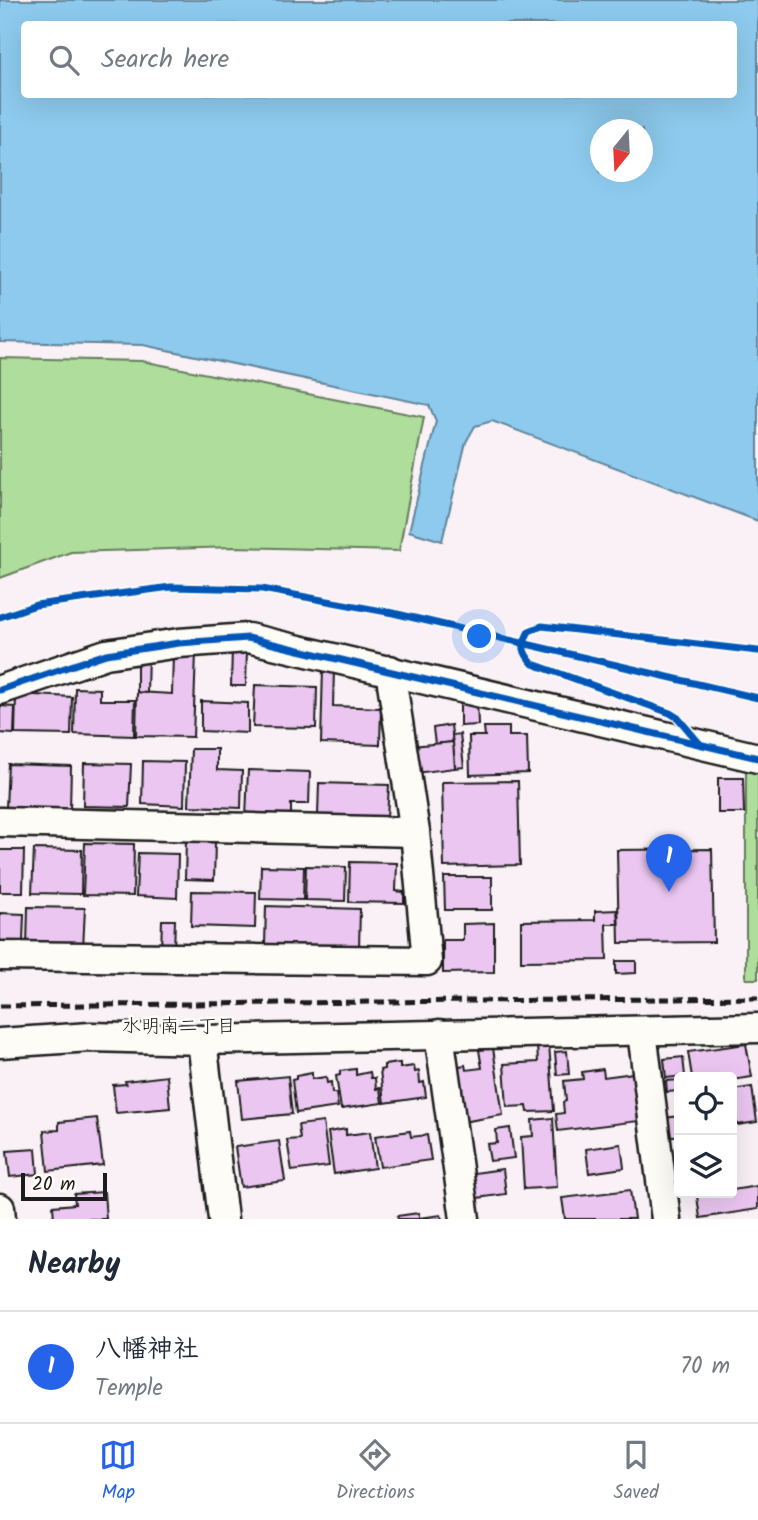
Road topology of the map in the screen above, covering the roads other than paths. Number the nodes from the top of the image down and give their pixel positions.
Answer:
1 (390, 670) junction
2 (0, 690) edge
3 (758, 758) edge
4 (0, 822) edge
5 (415, 832) junction
6 (0, 956) edge
7 (758, 1028) edge
8 (642, 1032) junction
9 (439, 1034) junction
10 (202, 1040) junction
11 (0, 1043) edge
12 (0, 1208) edge
13 (1, 1219) edge
14 (223, 1219) edge
15 (465, 1219) edge
16 (666, 1219) edge

1 - 2 street
1 - 3 street
1 - 5 street
4 - 5 street
5 - 6 street
7 - 8 street
8 - 9 street
8 - 16 street
9 - 10 street
9 - 15 street
10 - 11 street
10 - 14 street
12 - 13 street

